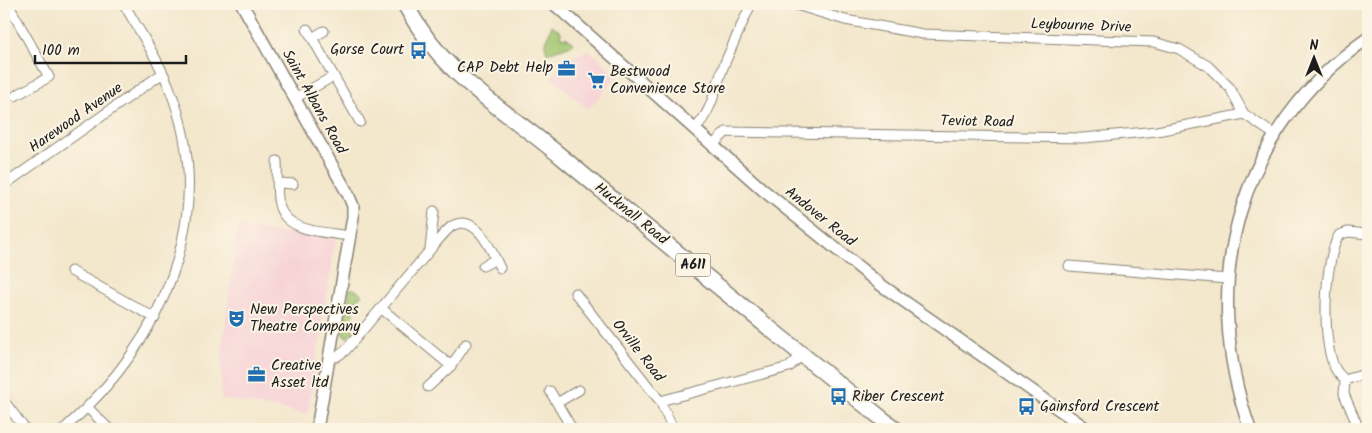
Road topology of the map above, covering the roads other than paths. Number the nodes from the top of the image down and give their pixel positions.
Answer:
1 (8, 4) edge
2 (124, 4) edge
3 (242, 4) edge
4 (405, 4) edge
5 (554, 4) edge
6 (751, 4) edge
7 (793, 4) edge
8 (307, 29) dead end
9 (324, 31) dead end
10 (312, 38) junction
11 (1368, 38) edge
12 (163, 73) junction
13 (334, 76) junction
14 (14, 96) dead end
15 (295, 98) junction
16 (1244, 114) junction
17 (360, 122) dead end
18 (695, 128) junction
19 (1275, 135) junction
20 (714, 144) junction
21 (277, 161) dead end
22 (279, 182) junction
23 (293, 184) dead end
24 (4, 185) edge
25 (434, 211) dead end
26 (1368, 234) edge
27 (350, 236) junction
28 (430, 250) junction
29 (496, 259) junction
30 (483, 266) dead end
31 (1069, 266) dead end
32 (500, 268) dead end
33 (71, 271) dead end
34 (1227, 279) junction
35 (575, 293) dead end
36 (382, 309) junction
37 (155, 318) junction
38 (466, 344) dead end
39 (802, 355) junction
40 (330, 356) junction
41 (452, 366) junction
42 (1368, 373) edge
43 (1345, 380) junction
44 (428, 387) dead end
45 (579, 390) dead end
46 (550, 391) dead end
47 (660, 401) junction
48 (4, 402) edge
49 (557, 403) junction
50 (88, 408) junction
51 (25, 429) edge
52 (64, 429) edge
53 (109, 429) edge
54 (318, 429) edge
55 (572, 429) edge
56 (673, 429) edge
57 (895, 429) edge
58 (1087, 429) edge
59 (1250, 429) edge
60 (1359, 429) edge

1 - 14 street
2 - 12 street
3 - 15 street, Saint Albans Road
4 - 39 main road, Hucknall Road / A611
5 - 18 street, Andover Road
6 - 18 street
7 - 16 street, Leybourne Drive
8 - 10 street
9 - 10 street
10 - 13 street
11 - 19 street
12 - 24 street, Harewood Avenue
12 - 37 street
13 - 15 street
13 - 17 street
15 - 27 street, Saint Albans Road
16 - 19 street, Leybourne Drive
16 - 20 street, Teviot Road
18 - 20 street, Andover Road
19 - 34 street
20 - 58 street, Andover Road
21 - 22 street
22 - 23 street
22 - 27 street
25 - 28 street
26 - 43 street
27 - 40 street
28 - 29 street
28 - 36 street
29 - 30 street
29 - 32 street
31 - 34 street
33 - 37 street
34 - 59 street
35 - 47 street, Orville Road
36 - 40 street
36 - 41 street
37 - 50 street
38 - 41 street
39 - 47 street
39 - 57 main road, Hucknall Road / A611
40 - 54 street
41 - 44 street
42 - 43 street
43 - 60 street
45 - 49 street
46 - 49 street
47 - 56 street, Orville Road
48 - 51 street
49 - 55 street
50 - 52 street
50 - 53 street

